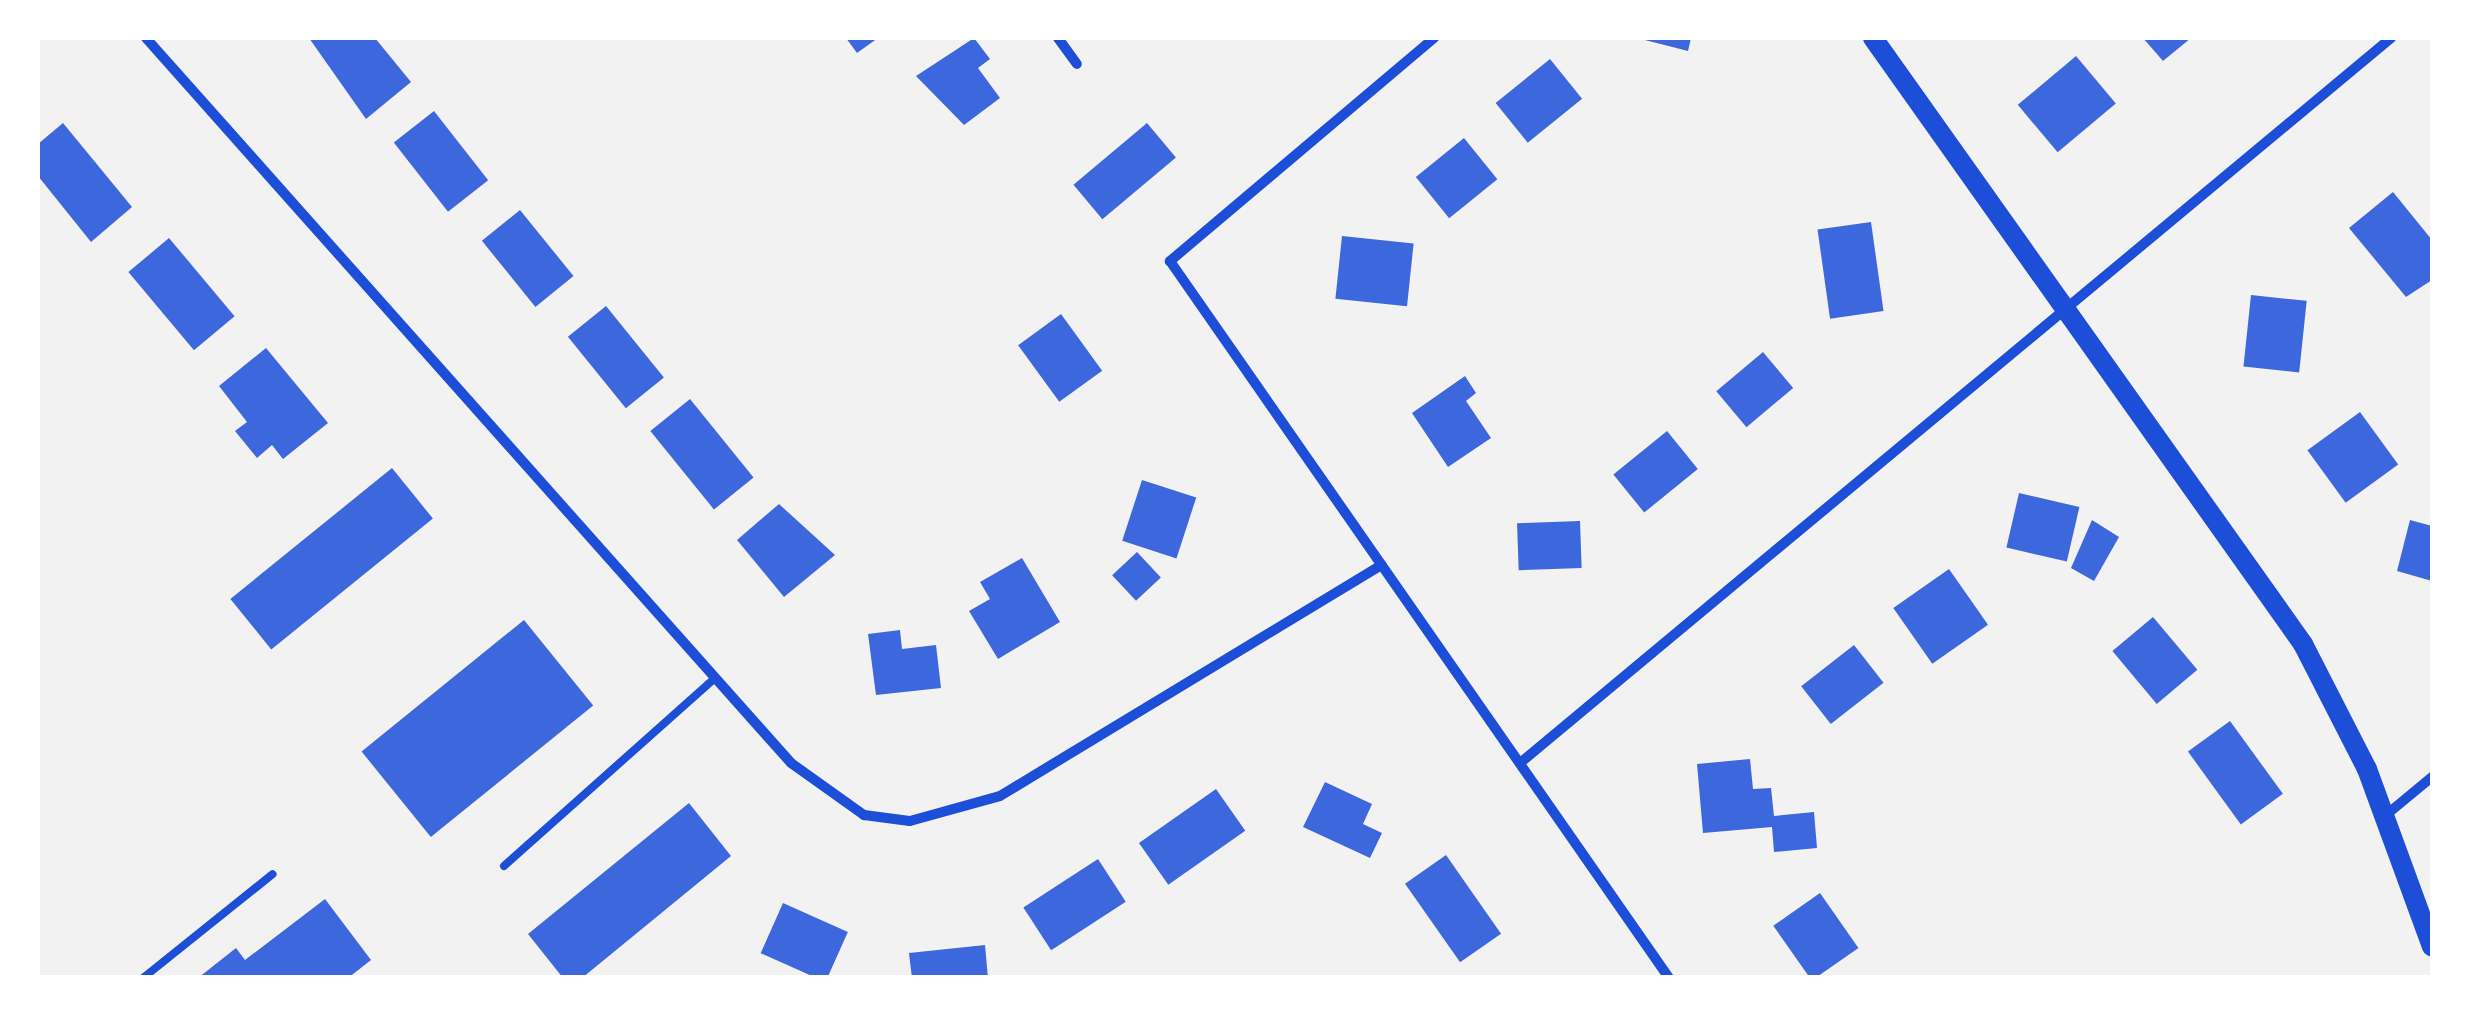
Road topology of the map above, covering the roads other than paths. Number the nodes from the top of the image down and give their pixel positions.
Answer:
1 (146, 38) edge
2 (1058, 38) edge
3 (1434, 38) edge
4 (1873, 38) edge
5 (2391, 38) edge
6 (1077, 64) dead end
7 (2068, 306) junction
8 (1381, 565) junction
9 (715, 678) junction
10 (1520, 764) junction
11 (2432, 776) edge
12 (2386, 815) junction
13 (504, 866) dead end
14 (272, 874) dead end
15 (2432, 948) edge
16 (143, 978) edge
17 (1669, 978) edge

1 - 9 street
2 - 6 street
3 - 8 street
4 - 7 main road
5 - 7 street
7 - 10 street
7 - 12 main road
8 - 9 street
8 - 10 street
9 - 13 lane
10 - 17 street
11 - 12 street
12 - 15 main road
14 - 16 lane

